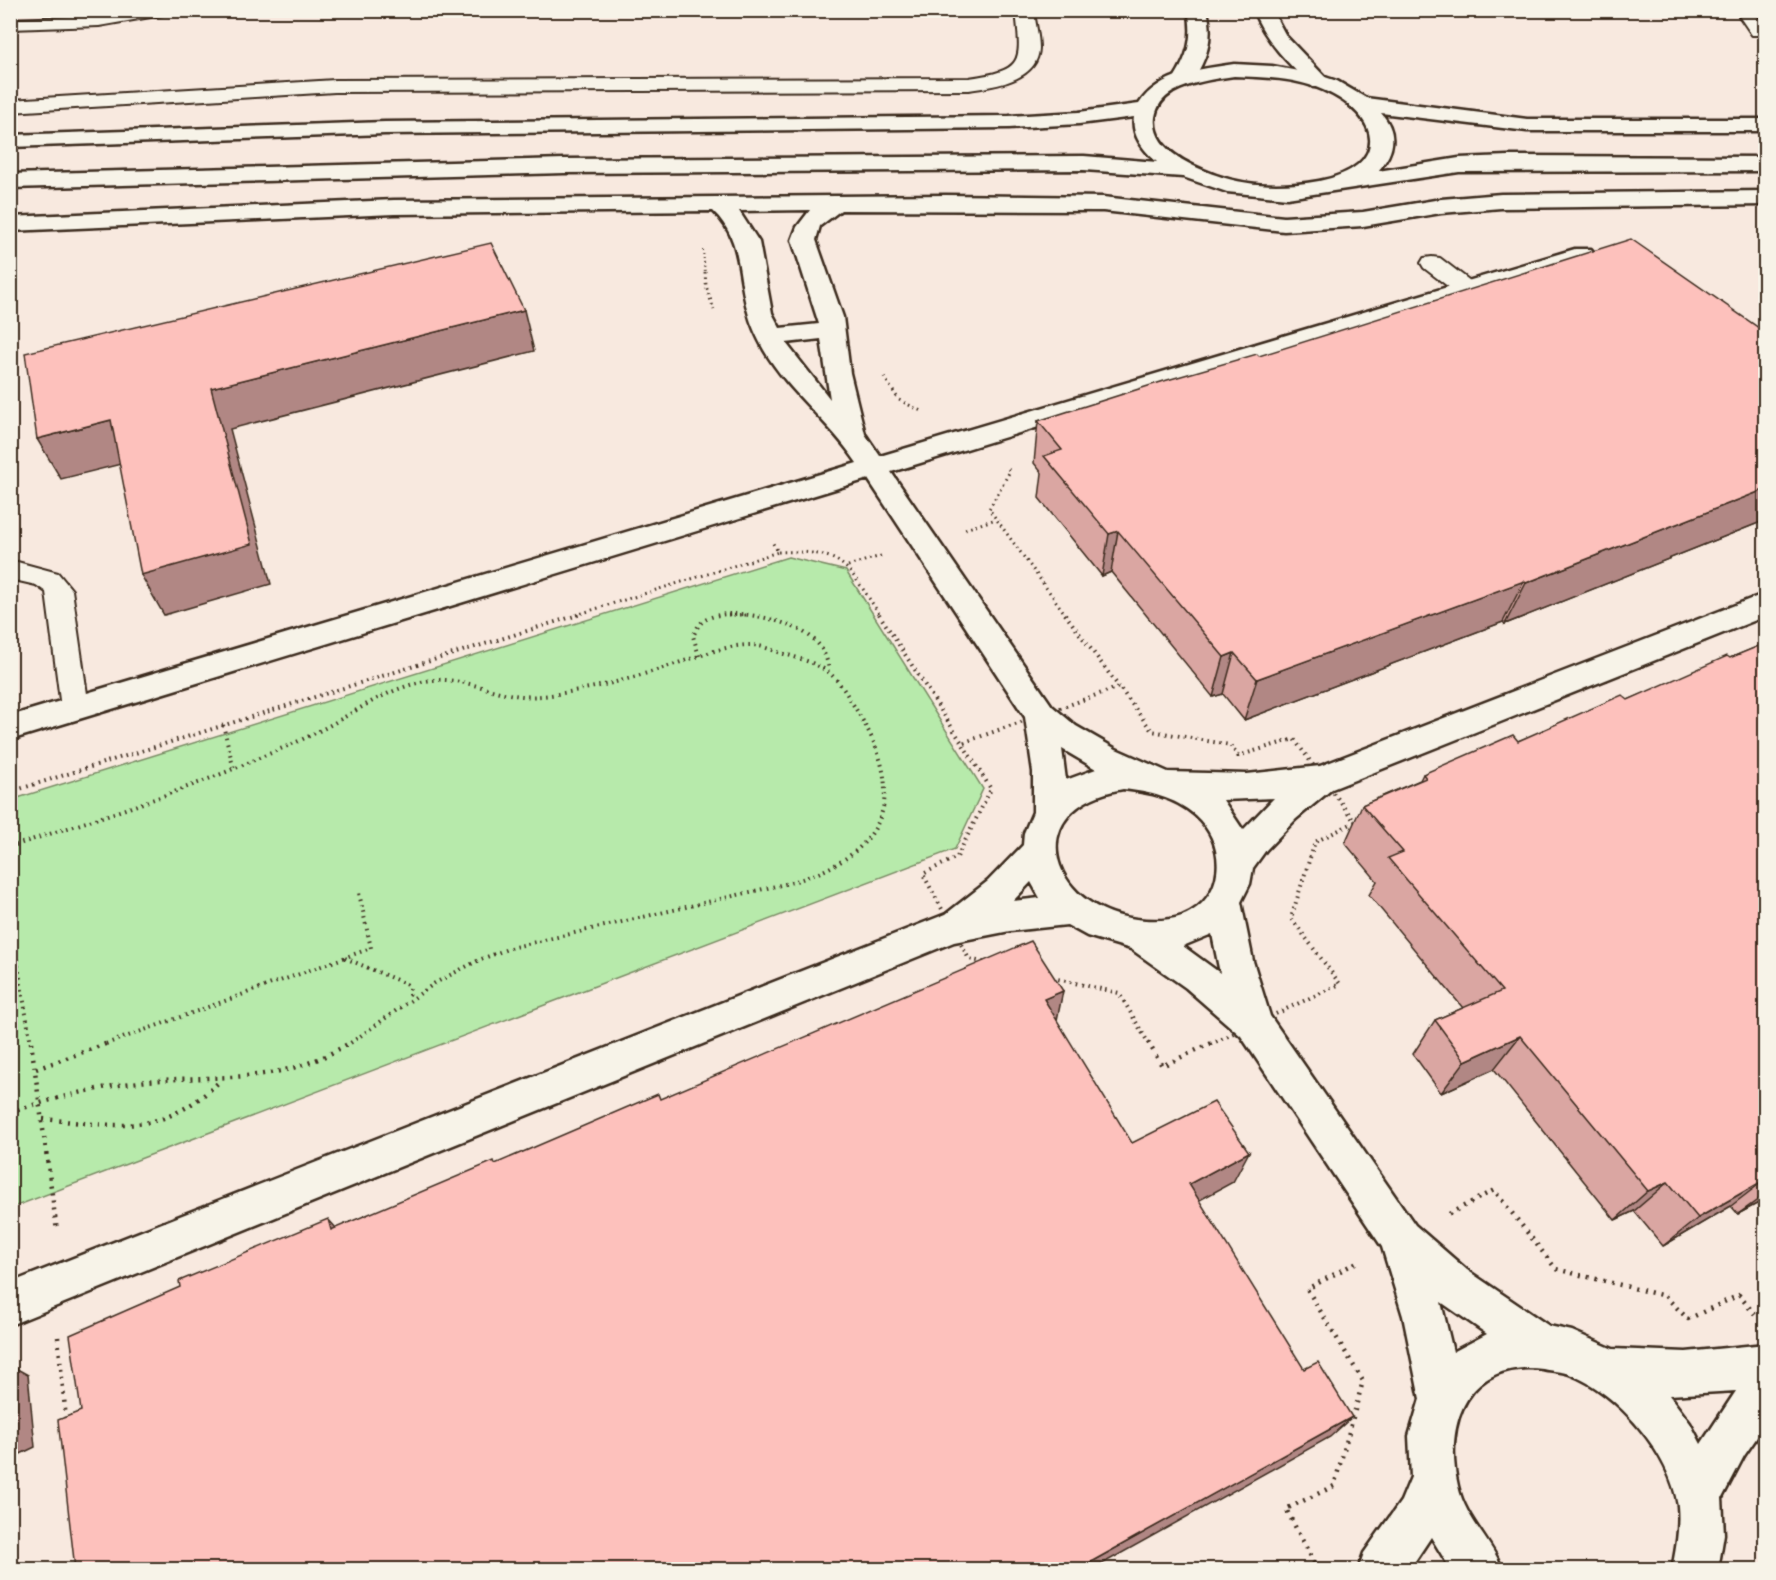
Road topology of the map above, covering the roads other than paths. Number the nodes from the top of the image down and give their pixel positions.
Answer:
1 (162, 10) edge
2 (1025, 10) edge
3 (1197, 10) edge
4 (1262, 10) edge
5 (1743, 10) edge
6 (10, 24) edge
7 (1758, 31) dead end
8 (1183, 80) junction
9 (1320, 83) junction
10 (1360, 104) junction
11 (10, 106) edge
12 (1146, 109) junction
13 (1766, 125) edge
14 (10, 141) edge
15 (1766, 164) edge
16 (1187, 171) junction
17 (311, 172) junction
18 (10, 181) edge
19 (1338, 184) junction
20 (1766, 198) edge
21 (10, 201) edge
22 (837, 202) junction
23 (718, 203) junction
24 (10, 224) edge
25 (1583, 254) edge
26 (1432, 263) dead end
27 (1466, 289) junction
28 (833, 330) junction
29 (771, 337) junction
30 (852, 435) junction
31 (873, 467) junction
32 (10, 568) edge
33 (1766, 604) edge
34 (75, 708) junction
35 (1041, 715) junction
36 (10, 728) edge
37 (1323, 779) junction
38 (1159, 780) junction
39 (1050, 813) junction
40 (1039, 850) junction
41 (1236, 864) junction
42 (1224, 902) junction
43 (1072, 910) junction
44 (951, 927) junction
45 (1142, 937) junction
46 (1254, 1024) junction
47 (1401, 1239) junction
48 (10, 1304) edge
49 (1543, 1348) junction
50 (1766, 1366) edge
51 (1610, 1371) junction
52 (1766, 1388) edge
53 (1441, 1398) junction
54 (1433, 1480) junction
55 (1699, 1498) junction
56 (1381, 1569) edge
57 (1480, 1569) edge
58 (1695, 1569) edge

1 - 6 lane
2 - 11 lane
3 - 8 street
4 - 9 street
5 - 7 lane
8 - 9 street
8 - 12 street
9 - 10 street
10 - 13 street
10 - 19 street
12 - 14 street
12 - 16 street
15 - 19 street
16 - 17 street
16 - 19 street
17 - 18 street
17 - 21 street
20 - 22 street
22 - 23 street
22 - 28 street
23 - 24 street
23 - 29 street
25 - 27 street
26 - 27 lane
27 - 31 street
28 - 29 street
28 - 30 street
29 - 30 street
30 - 31 street
31 - 34 street
31 - 35 street
32 - 34 lane
33 - 37 street
34 - 36 street
35 - 38 street
35 - 39 street
37 - 38 street
37 - 41 street
38 - 39 street
38 - 41 street
39 - 40 street
40 - 43 street
40 - 44 street
41 - 42 street
42 - 45 street
42 - 46 street
43 - 44 street
43 - 45 street
44 - 48 street
45 - 46 street
46 - 47 street
47 - 49 street
47 - 53 street
49 - 51 street
49 - 53 street
50 - 51 street
51 - 55 street
52 - 55 street
53 - 54 street
54 - 56 street
54 - 57 street
55 - 58 street

